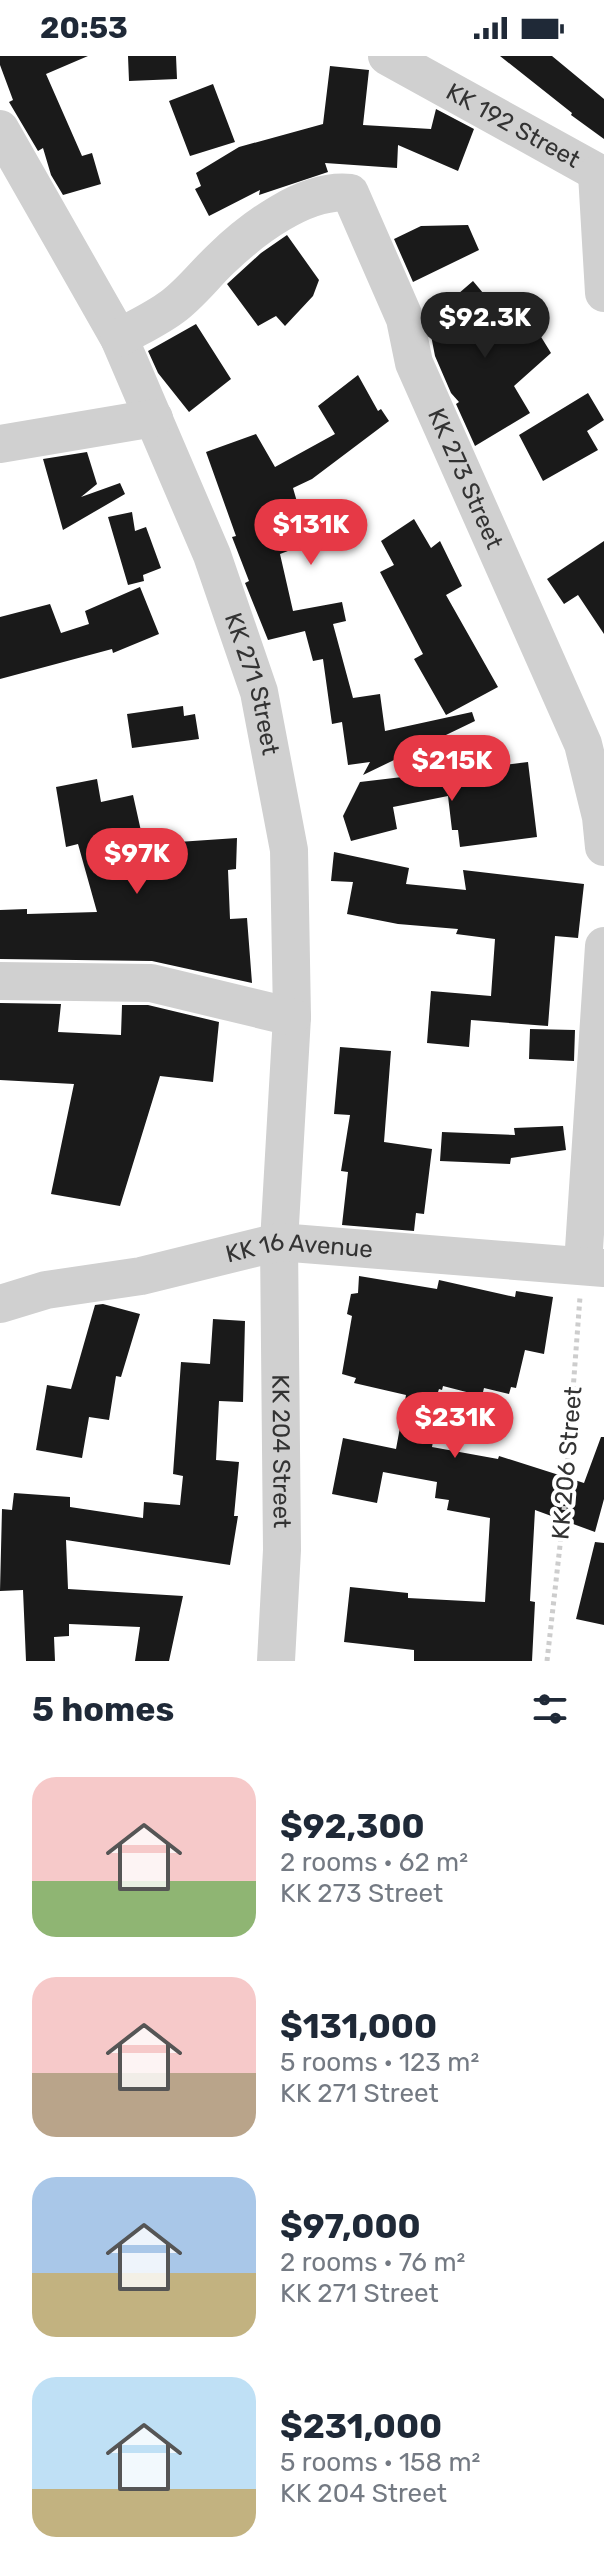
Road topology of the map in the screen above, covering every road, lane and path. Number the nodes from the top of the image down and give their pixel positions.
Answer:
1 (387, 56) edge
2 (0, 129) edge
3 (601, 175) edge
4 (604, 293) edge
5 (119, 338) junction
6 (154, 418) junction
7 (0, 444) edge
8 (604, 847) edge
9 (604, 946) edge
10 (0, 981) edge
11 (292, 1017) junction
12 (279, 1242) junction
13 (593, 1266) edge
14 (0, 1304) edge
15 (276, 1661) edge
16 (547, 1661) edge

1 - 3 street, KK 192 Street
2 - 5 street, KK 271 Street
3 - 4 street
5 - 6 street, KK 271 Street
5 - 8 street, KK 273 Street
6 - 7 street
6 - 11 street, KK 271 Street
9 - 13 street
10 - 11 street
11 - 12 street, KK 271 Street
12 - 13 street, KK 16 Avenue
12 - 14 street, KK 16 Avenue
12 - 15 street, KK 204 Street
13 - 16 path, KK 206 Street

